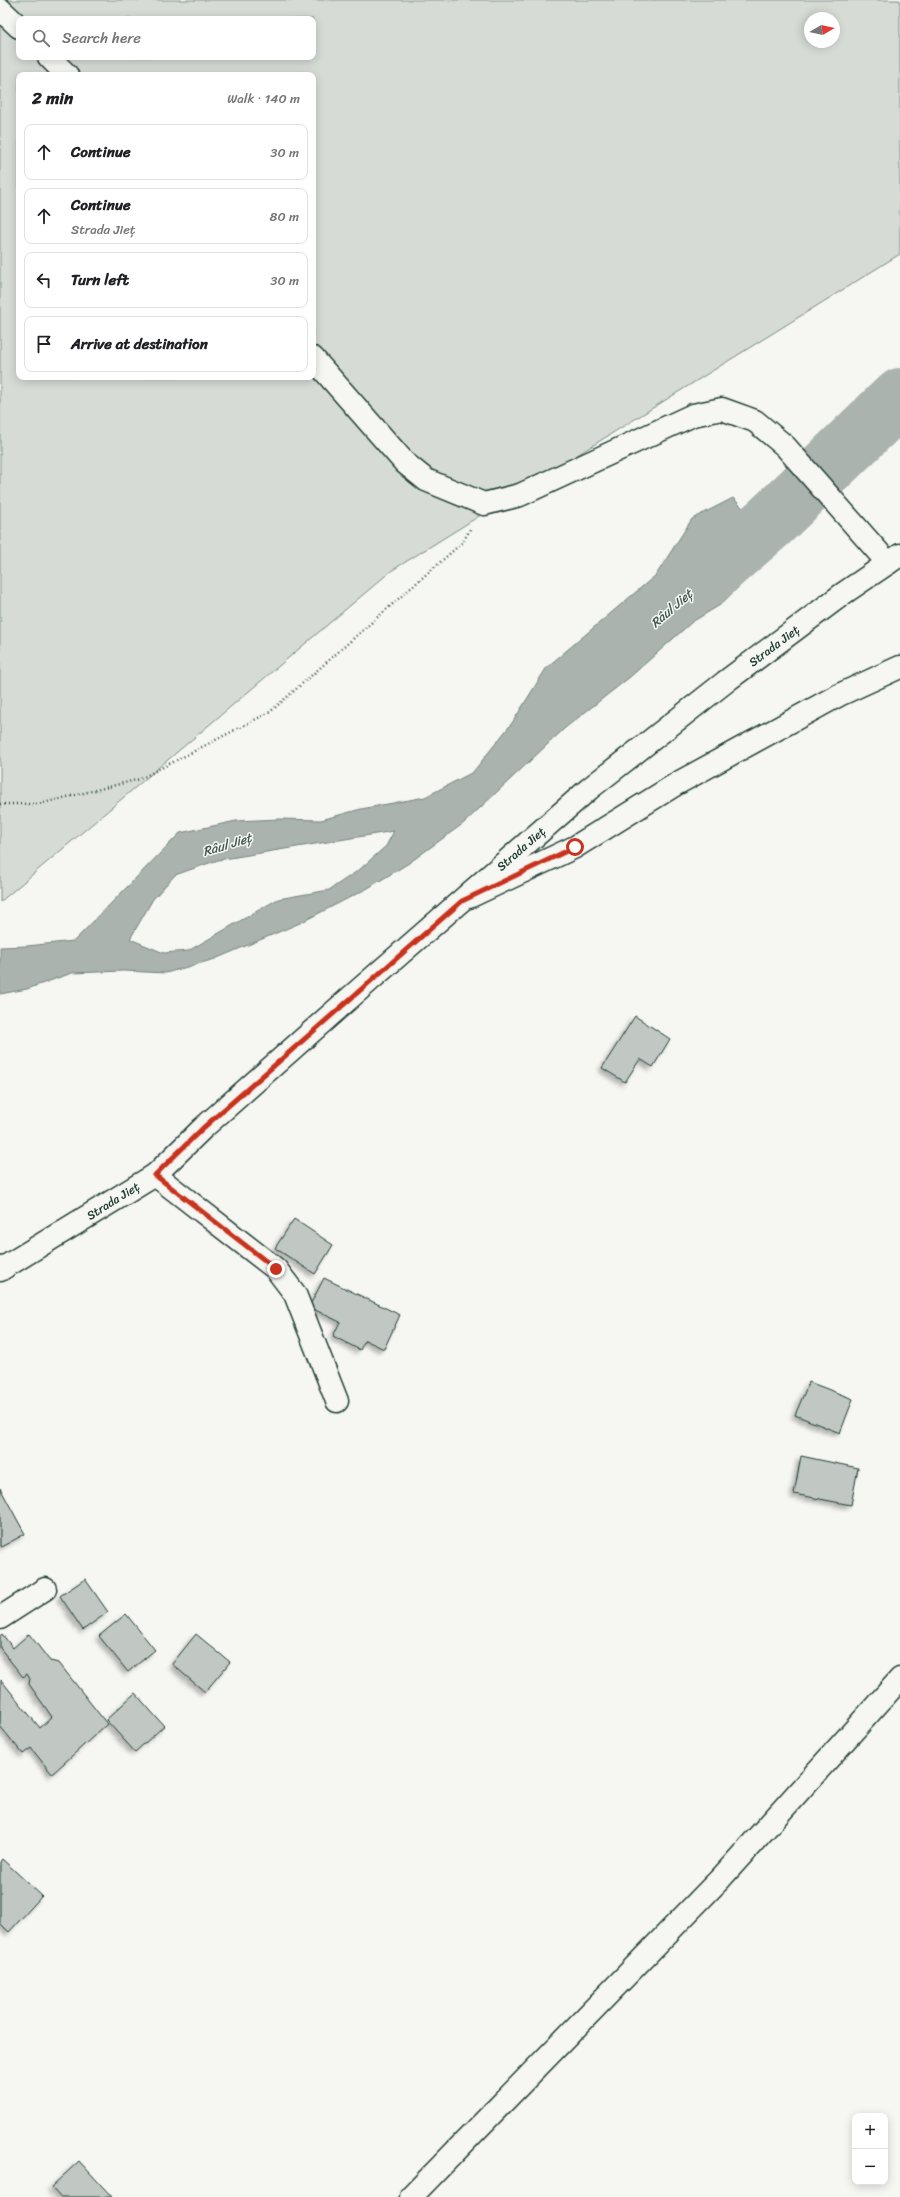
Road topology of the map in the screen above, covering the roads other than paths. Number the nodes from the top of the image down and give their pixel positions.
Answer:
1 (0, 9) edge
2 (16, 24) edge
3 (53, 60) edge
4 (64, 72) edge
5 (316, 361) edge
6 (894, 559) edge
7 (900, 667) edge
8 (462, 901) junction
9 (155, 1175) junction
10 (0, 1270) edge
11 (337, 1401) dead end
12 (45, 1589) dead end
13 (0, 1618) edge
14 (900, 1679) edge
15 (411, 2197) edge

1 - 2 street
3 - 4 street
5 - 6 street
6 - 8 street, Strada Jieț
7 - 8 street
8 - 9 street, Strada Jieț
9 - 10 street, Strada Jieț
9 - 11 street
12 - 13 street
14 - 15 street

